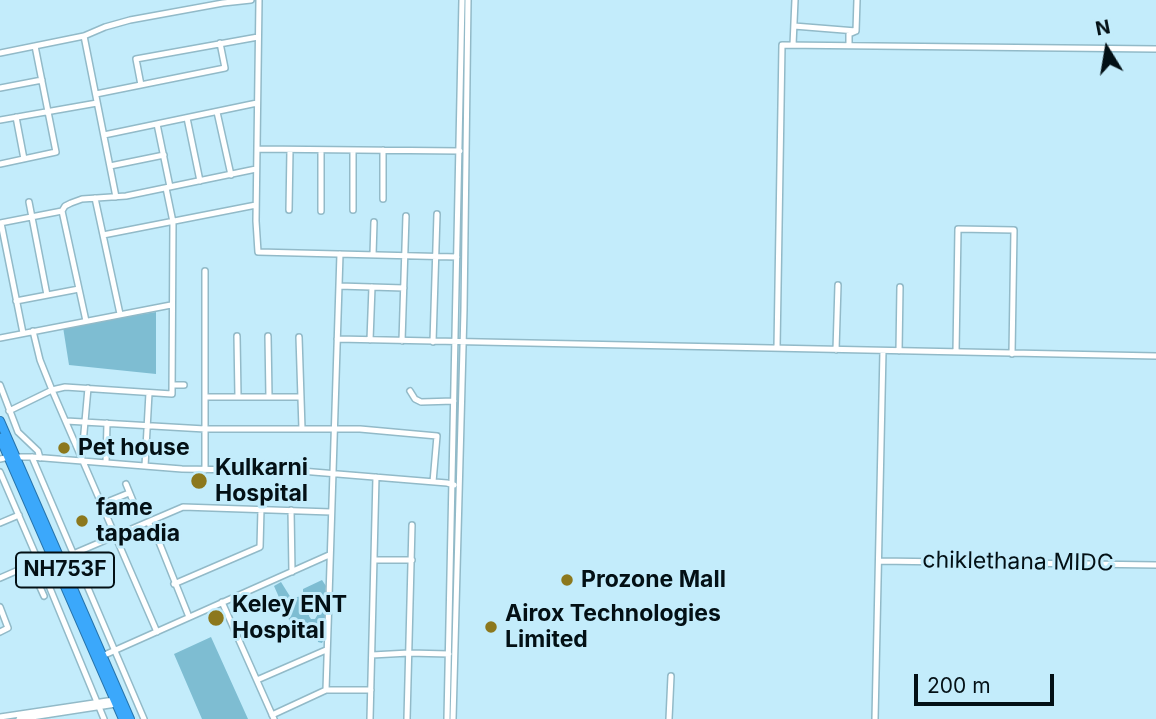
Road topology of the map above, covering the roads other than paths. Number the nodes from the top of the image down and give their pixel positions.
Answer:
1 (251, 0) edge
2 (259, 0) edge
3 (462, 0) edge
4 (468, 0) edge
5 (795, 0) edge
6 (857, 0) edge
7 (794, 26) junction
8 (856, 31) junction
9 (84, 36) junction
10 (258, 37) junction
11 (220, 43) junction
12 (793, 45) junction
13 (849, 45) junction
14 (35, 46) junction
15 (1156, 49) edge
16 (0, 53) edge
17 (41, 80) junction
18 (141, 85) junction
19 (0, 88) edge
20 (96, 94) junction
21 (463, 101) junction
22 (97, 103) junction
23 (257, 103) junction
24 (48, 112) junction
25 (218, 112) junction
26 (16, 117) junction
27 (187, 118) junction
28 (0, 120) edge
29 (157, 124) junction
30 (104, 135) junction
31 (257, 149) junction
32 (290, 150) junction
33 (321, 150) junction
34 (353, 150) junction
35 (383, 150) junction
36 (462, 151) junction
37 (163, 155) junction
38 (23, 159) junction
39 (0, 164) edge
40 (110, 166) junction
41 (256, 169) junction
42 (231, 175) junction
43 (200, 181) junction
44 (168, 187) junction
45 (116, 197) junction
46 (95, 198) junction
47 (383, 199) dead end
48 (29, 202) dead end
49 (256, 205) junction
50 (289, 210) dead end
51 (353, 210) dead end
52 (62, 211) junction
53 (321, 211) dead end
54 (437, 214) dead end
55 (406, 216) dead end
56 (32, 217) junction
57 (173, 222) junction
58 (374, 222) dead end
59 (0, 223) edge
60 (103, 235) junction
61 (340, 254) junction
62 (373, 255) junction
63 (405, 256) junction
64 (436, 257) junction
65 (457, 257) junction
66 (205, 271) dead end
67 (838, 285) dead end
68 (339, 286) junction
69 (372, 287) junction
70 (900, 287) dead end
71 (404, 288) junction
72 (79, 289) junction
73 (47, 295) junction
74 (16, 301) junction
75 (171, 305) junction
76 (120, 314) junction
77 (86, 321) junction
78 (33, 331) junction
79 (23, 333) junction
80 (237, 336) dead end
81 (268, 336) dead end
82 (299, 337) dead end
83 (0, 338) edge
84 (337, 339) junction
85 (370, 340) junction
86 (402, 341) junction
87 (433, 342) junction
88 (455, 343) junction
89 (463, 343) junction
90 (777, 348) junction
91 (836, 350) junction
92 (883, 351) junction
93 (899, 351) junction
94 (956, 352) junction
95 (1012, 354) junction
96 (1156, 356) edge
97 (0, 385) edge
98 (172, 385) junction
99 (184, 385) dead end
100 (88, 388) junction
101 (52, 390) junction
102 (410, 391) dead end
103 (149, 393) junction
104 (205, 397) junction
105 (238, 397) junction
106 (269, 397) junction
107 (301, 397) junction
108 (454, 401) junction
109 (9, 411) junction
110 (0, 421) edge
111 (66, 421) junction
112 (86, 421) junction
113 (107, 423) junction
114 (147, 425) junction
115 (205, 429) junction
116 (302, 429) junction
117 (334, 429) junction
118 (0, 438) edge
119 (6, 456) edge
120 (32, 457) junction
121 (40, 458) junction
122 (83, 459) junction
123 (106, 463) junction
124 (145, 466) junction
125 (205, 470) junction
126 (0, 472) edge
127 (332, 474) junction
128 (376, 477) junction
129 (433, 482) junction
130 (454, 482) junction
131 (125, 484) dead end
132 (129, 493) junction
133 (133, 501) dead end
134 (102, 504) junction
135 (261, 509) junction
136 (291, 510) junction
137 (331, 512) junction
138 (19, 515) junction
139 (148, 522) junction
140 (0, 523) edge
141 (412, 525) dead end
142 (116, 536) junction
143 (73, 554) junction
144 (329, 555) junction
145 (374, 560) junction
146 (412, 560) junction
147 (39, 561) junction
148 (879, 561) junction
149 (30, 565) junction
150 (1156, 565) edge
151 (292, 572) junction
152 (0, 578) edge
153 (174, 584) junction
154 (44, 596) dead end
155 (222, 602) junction
156 (0, 607) edge
157 (189, 617) junction
158 (0, 632) edge
159 (157, 632) junction
160 (115, 650) junction
161 (326, 650) junction
162 (410, 653) junction
163 (372, 654) junction
164 (449, 654) junction
165 (100, 657) junction
166 (671, 676) dead end
167 (257, 680) junction
168 (326, 690) junction
169 (371, 690) junction
170 (115, 702) junction
171 (98, 705) junction
172 (63, 713) edge
173 (0, 717) edge
174 (273, 717) edge
175 (19, 719) edge
176 (104, 719) edge
177 (123, 719) edge
178 (130, 719) edge
179 (144, 719) edge
180 (370, 719) edge
181 (407, 719) edge
182 (447, 719) edge
183 (453, 719) edge
184 (669, 719) edge
185 (875, 719) edge

1 - 9 street
2 - 10 street
3 - 21 street
4 - 21 street
5 - 7 street
6 - 8 street
7 - 8 street
7 - 12 street
8 - 13 street
9 - 14 street
9 - 20 street
10 - 11 street
10 - 23 street
11 - 18 street
11 - 18 street
12 - 13 street
12 - 90 street
13 - 15 street
14 - 16 street
14 - 17 street
17 - 19 street
17 - 24 street
18 - 20 street
20 - 22 street
21 - 36 street
22 - 24 street
22 - 30 street
23 - 25 street
23 - 31 street
24 - 26 street
24 - 38 street
25 - 27 street
25 - 42 street
26 - 28 street
26 - 38 street
27 - 29 street
27 - 43 street
29 - 30 street
29 - 37 street
30 - 40 street
31 - 32 street
31 - 41 street
32 - 33 street
32 - 50 street
33 - 34 street
33 - 53 street
34 - 35 street
34 - 51 street
35 - 36 street
35 - 47 street
36 - 65 street
36 - 89 street
37 - 40 street
37 - 44 street
38 - 39 street
40 - 45 street
41 - 42 street
41 - 49 street
42 - 43 street
43 - 44 street
44 - 45 street
44 - 57 street
45 - 46 street
46 - 52 street
46 - 60 street
48 - 56 street
49 - 57 street
49 - 61 street
52 - 56 street
52 - 72 street
54 - 64 street
55 - 63 street
56 - 59 street
56 - 73 street
57 - 60 street
57 - 75 street
58 - 62 street
59 - 74 street
60 - 76 street
61 - 62 street
61 - 68 street
62 - 63 street
63 - 64 street
63 - 71 street
64 - 65 street
64 - 87 street
65 - 88 street
66 - 104 street
67 - 91 street
68 - 69 street
68 - 84 street
69 - 71 street
69 - 85 street
70 - 93 street
71 - 86 street
72 - 73 street
72 - 77 street
73 - 74 street
74 - 79 street
75 - 76 street
75 - 98 street
76 - 77 street
77 - 78 street
78 - 79 street
78 - 101 street
79 - 83 street
80 - 105 street
81 - 106 street
82 - 107 street
84 - 85 street
84 - 117 street
85 - 86 street
86 - 87 street
87 - 88 street
88 - 89 street
88 - 108 street
89 - 90 street
89 - 130 street
90 - 91 street
91 - 92 street
92 - 93 street
92 - 148 street
93 - 94 street
94 - 95 street
94 - 95 street
95 - 96 street
97 - 109 street
98 - 99 street
98 - 103 street
100 - 101 street
100 - 103 street
100 - 112 street
101 - 109 street
101 - 111 street
102 - 108 street
103 - 114 street
104 - 105 street
104 - 115 street
105 - 106 street
106 - 107 street
107 - 116 street
108 - 130 street
109 - 121 street
110 - 119 highway, NH753F
111 - 112 street
111 - 122 street
112 - 113 street
112 - 122 street
113 - 114 street
113 - 123 street
114 - 115 street
114 - 124 street
115 - 116 street
115 - 125 street
116 - 117 street
117 - 127 street
117 - 129 street
118 - 119 highway, NH753F
119 - 120 street
119 - 165 highway, NH753F
120 - 121 street
120 - 143 street
121 - 122 street
122 - 123 street
122 - 134 street
123 - 124 street
124 - 125 street
125 - 127 street
126 - 138 street
127 - 128 street
127 - 137 street
128 - 129 street
128 - 145 street
129 - 130 street
130 - 164 street
130 - 183 street
131 - 132 street
132 - 133 street
132 - 134 street
134 - 142 street
135 - 136 street
135 - 139 street
135 - 153 street
136 - 137 street
136 - 151 street
137 - 144 street
138 - 140 street
138 - 147 street
139 - 142 street
139 - 153 street
141 - 146 street
142 - 143 street
142 - 159 street
143 - 160 street
144 - 151 street
144 - 161 street
145 - 146 street
145 - 163 street
146 - 162 street
147 - 149 street
147 - 171 street
148 - 150 street, chiklethana MIDC
148 - 185 street
149 - 152 street
149 - 154 street
151 - 155 street
153 - 157 street
155 - 157 street
155 - 167 street
156 - 158 street
157 - 159 street
159 - 160 street
160 - 165 street
160 - 179 street
161 - 167 street
161 - 168 street
162 - 163 street
162 - 164 street
162 - 181 street
163 - 169 street
164 - 182 street
165 - 170 highway, NH753F
165 - 178 highway, NH753F
166 - 184 street
167 - 174 street
168 - 169 street
168 - 174 street
169 - 180 street
170 - 171 street
170 - 177 highway, NH753F
171 - 172 street
171 - 176 street
172 - 173 street
172 - 175 street

